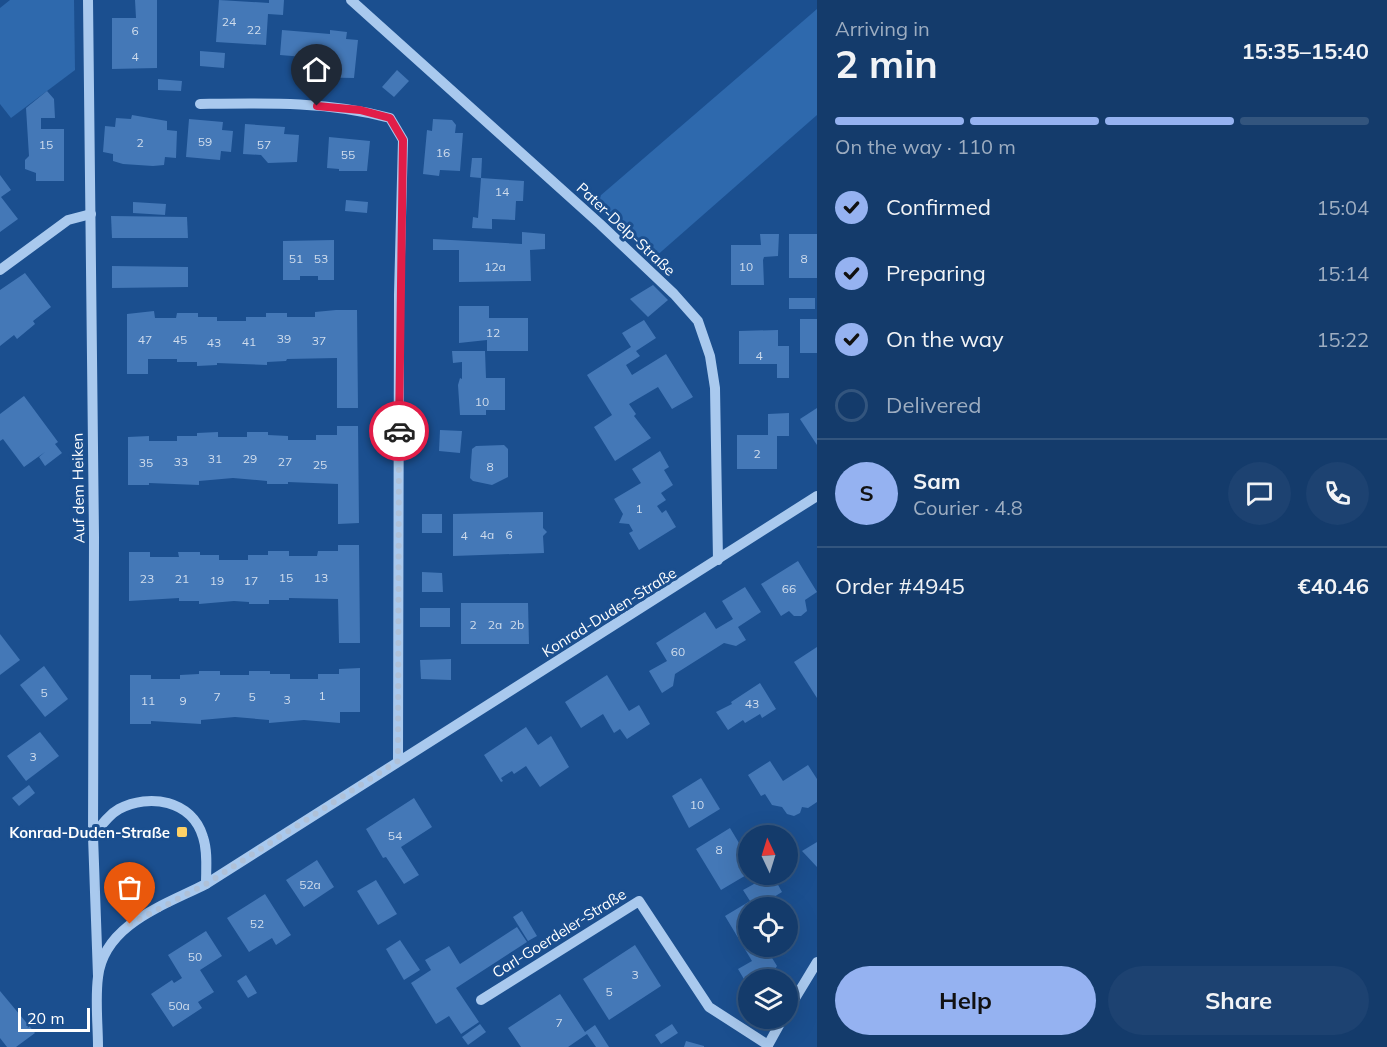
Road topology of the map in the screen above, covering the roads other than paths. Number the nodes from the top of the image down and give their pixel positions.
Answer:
1 (88, 0) edge
2 (351, 0) edge
3 (200, 104) dead end
4 (91, 214) junction
5 (0, 270) edge
6 (817, 496) edge
7 (718, 560) junction
8 (398, 761) junction
9 (93, 836) junction
10 (206, 884) junction
11 (817, 962) edge
12 (98, 976) junction
13 (798, 993) edge
14 (481, 1000) dead end
15 (777, 1029) edge
16 (768, 1046) edge
17 (98, 1047) edge

1 - 4 street, Auf dem Heiken
2 - 7 street, Pater-Delp-Straße
3 - 8 street
4 - 5 street
4 - 9 street, Auf dem Heiken
6 - 7 street, Konrad-Duden-Straße
7 - 8 street, Konrad-Duden-Straße
8 - 10 street, Konrad-Duden-Straße
9 - 10 street
9 - 12 street, Auf dem Heiken
10 - 12 street, Konrad-Duden-Straße
11 - 13 street
12 - 17 street, Konrad-Duden-Straße
14 - 16 street, Carl-Goerdeler-Straße
15 - 16 street

